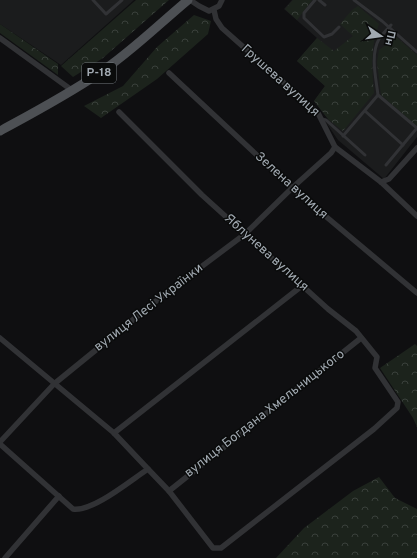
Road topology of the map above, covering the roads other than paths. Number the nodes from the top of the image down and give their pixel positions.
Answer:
1 (92, 0) edge
2 (122, 0) edge
3 (189, 0) edge
4 (222, 0) edge
5 (315, 0) edge
6 (319, 0) edge
7 (354, 0) edge
8 (325, 5) dead end
9 (214, 10) junction
10 (390, 26) junction
11 (339, 27) dead end
12 (0, 38) edge
13 (417, 52) edge
14 (169, 73) dead end
15 (73, 90) junction
16 (378, 95) junction
17 (365, 111) junction
18 (119, 112) dead end
19 (322, 119) junction
20 (0, 131) edge
21 (343, 136) junction
22 (403, 145) junction
23 (335, 147) junction
24 (417, 148) edge
25 (365, 155) dead end
26 (386, 165) dead end
27 (381, 182) junction
28 (292, 188) junction
29 (417, 216) edge
30 (245, 234) junction
31 (303, 285) junction
32 (417, 293) edge
33 (0, 338) edge
34 (361, 338) junction
35 (54, 384) junction
36 (114, 433) junction
37 (0, 443) edge
38 (148, 469) junction
39 (169, 491) junction
40 (59, 496) junction
41 (5, 558) edge

1 - 2 lane
3 - 9 street
3 - 15 main road, Р-18
4 - 9 street
5 - 11 lane
6 - 8 lane
7 - 10 lane
9 - 19 street, Грушева вулиця
10 - 13 lane
10 - 16 lane
12 - 15 street
14 - 28 street, Зелена вулиця
15 - 20 main road, Р-18
16 - 17 lane
16 - 22 lane
17 - 21 lane
17 - 22 lane
18 - 30 street, Яблунева вулиця
19 - 21 lane
19 - 23 street, Грушева вулиця
21 - 25 lane
22 - 26 lane
23 - 27 street, Грушева вулиця
23 - 28 street, вулиця Лесі Українки
24 - 27 street
27 - 29 street, Грушева вулиця
28 - 30 street, вулиця Лесі Українки
28 - 32 street, Зелена вулиця
30 - 31 street, Яблунева вулиця
30 - 35 street, вулиця Лесі Українки
31 - 34 street, Яблунева вулиця
31 - 36 street
33 - 35 street
34 - 39 street, вулиця Богдана Хмельницького
34 - 39 street, Яблунева вулиця
35 - 36 street
35 - 37 street, вулиця Лесі Українки
36 - 38 street
37 - 40 street
38 - 39 street
38 - 40 street
40 - 41 street

